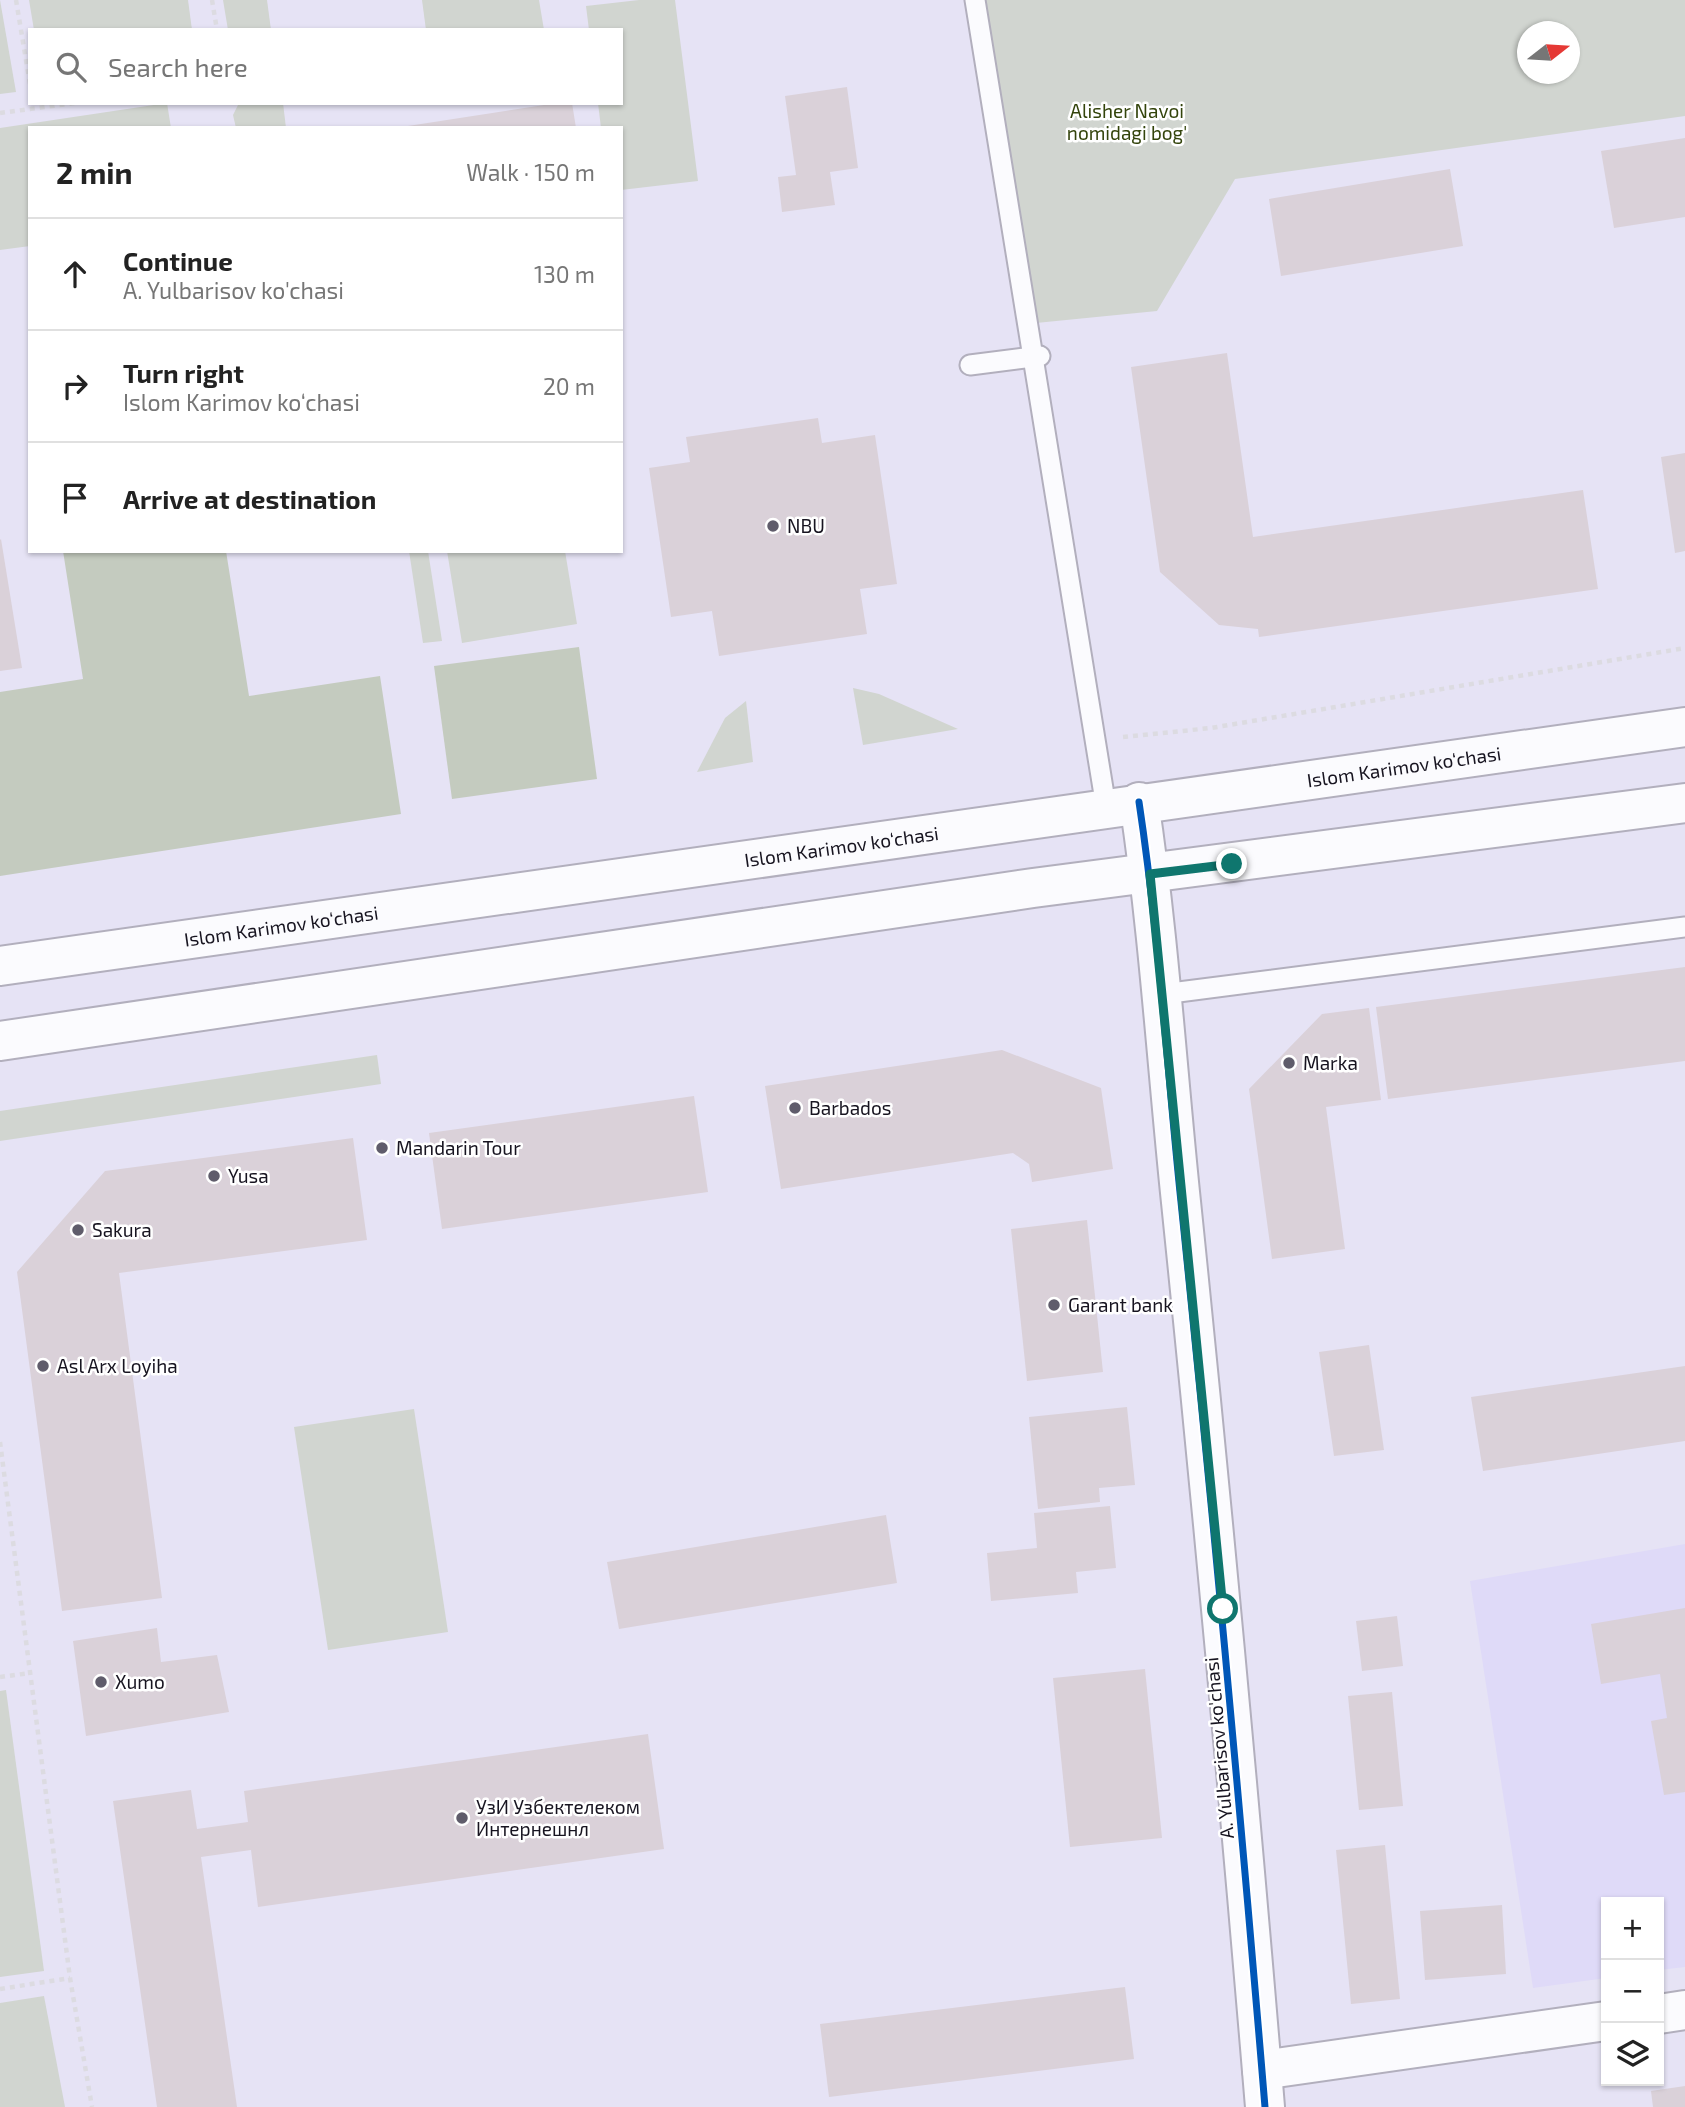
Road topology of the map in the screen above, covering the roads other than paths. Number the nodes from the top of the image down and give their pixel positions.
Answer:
1 (975, 0) edge
2 (1037, 356) junction
3 (970, 365) dead end
4 (1685, 726) edge
5 (1685, 803) edge
6 (1123, 804) junction
7 (1150, 874) junction
8 (1685, 927) edge
9 (0, 965) edge
10 (1163, 994) junction
11 (0, 1041) edge
12 (1685, 2010) edge
13 (1664, 2013) edge
14 (1601, 2022) edge
15 (1264, 2089) edge

1 - 2 lane
2 - 3 lane
2 - 6 lane
4 - 6 main road, Islom Karimov ko‘chasi
5 - 7 main road
6 - 7 main road, A. Yulbarisov ko'chasi
6 - 9 main road, Islom Karimov ko‘chasi
7 - 10 main road, A. Yulbarisov ko'chasi
7 - 11 main road
8 - 10 lane
10 - 15 main road, A. Yulbarisov ko'chasi
12 - 13 main road
14 - 15 main road

